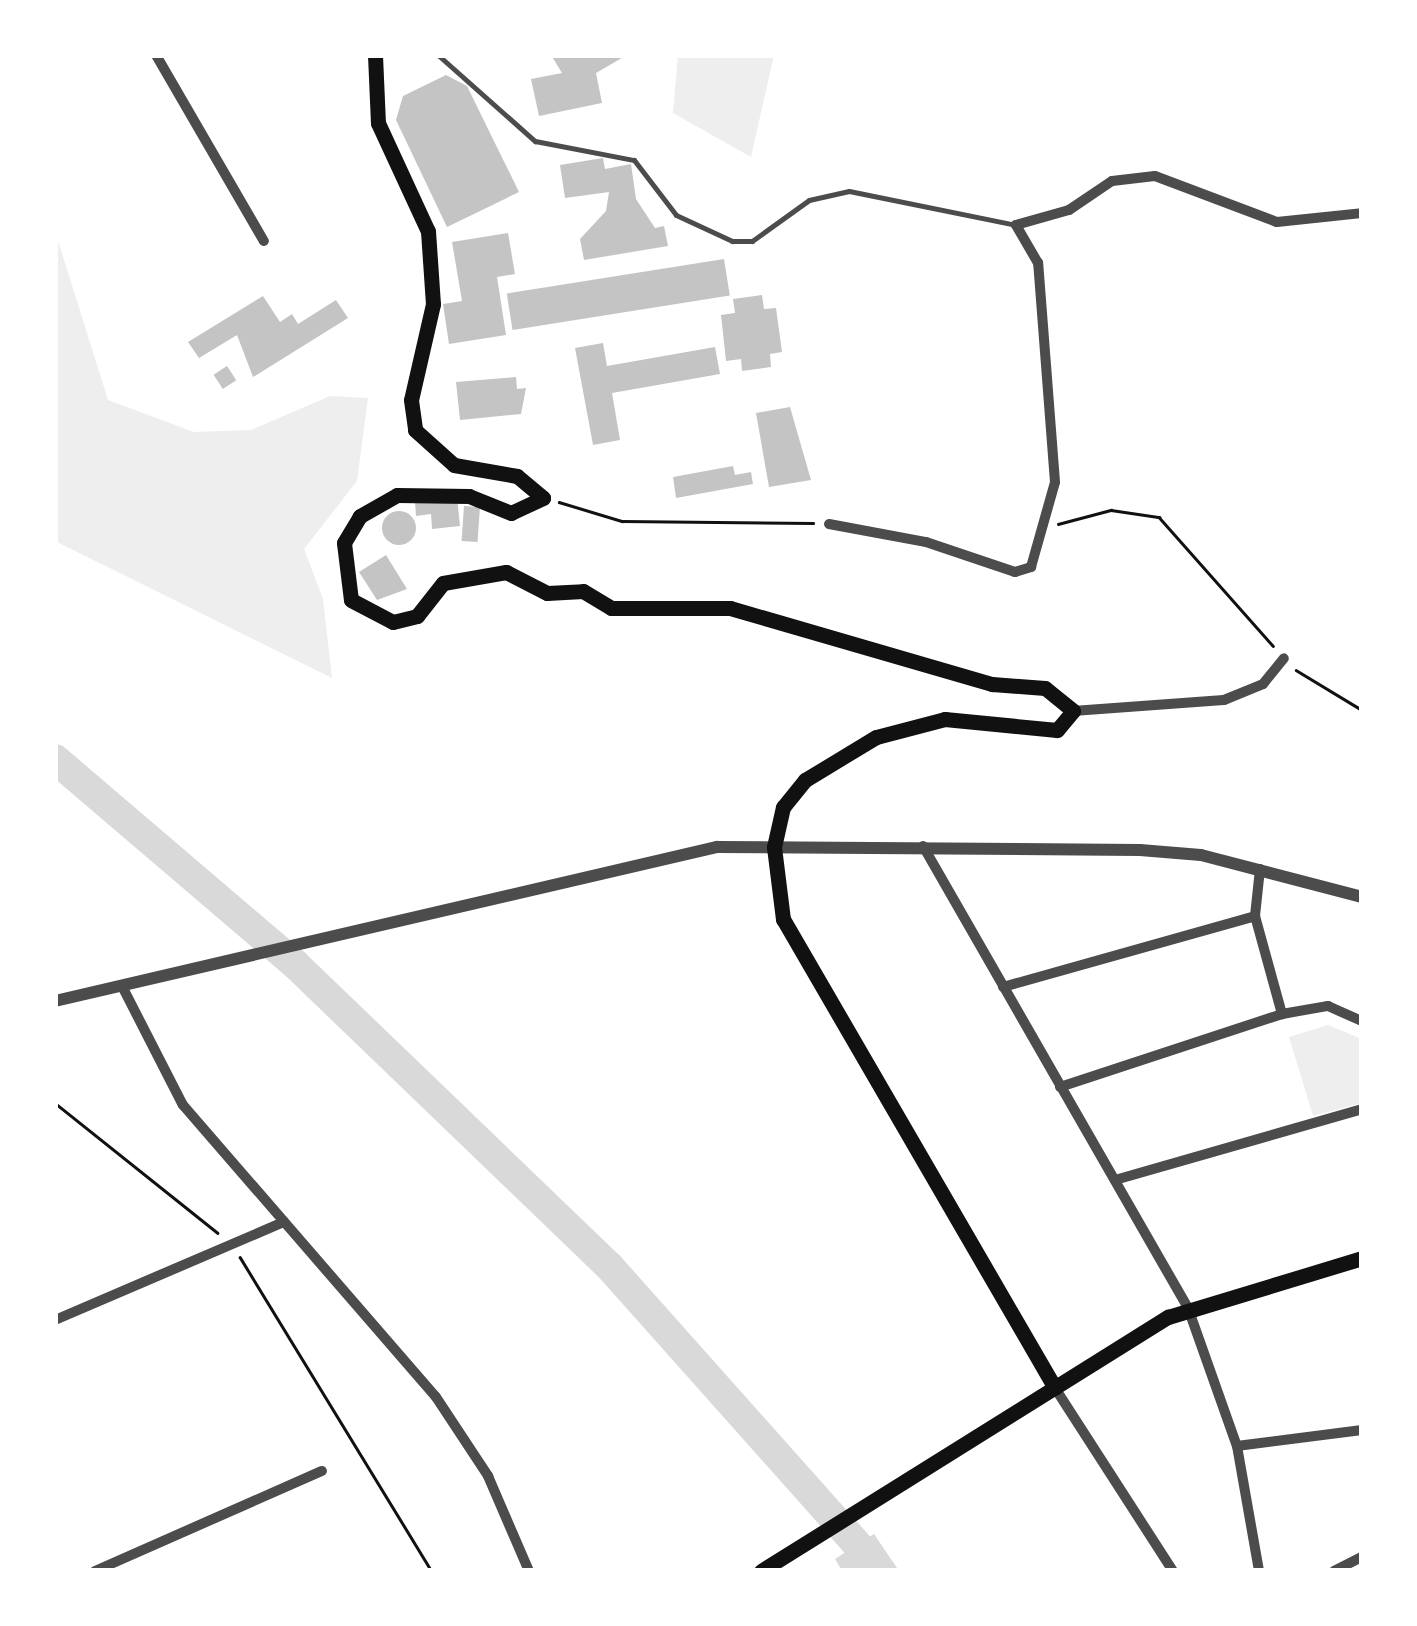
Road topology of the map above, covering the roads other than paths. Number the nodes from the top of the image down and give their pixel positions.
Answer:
1 (156, 55) edge
2 (375, 55) edge
3 (438, 55) edge
4 (1362, 213) edge
5 (1016, 225) junction
6 (264, 241) dead end
7 (828, 524) road end
8 (1284, 658) road end
9 (1074, 712) junction
10 (924, 846) junction
11 (774, 847) junction
12 (1260, 869) junction
13 (1362, 896) edge
14 (1255, 916) junction
15 (1002, 986) junction
16 (124, 988) junction
17 (55, 1002) edge
18 (1282, 1014) junction
19 (1362, 1021) edge
20 (1060, 1087) junction
21 (1362, 1109) edge
22 (1115, 1180) junction
23 (284, 1222) junction
24 (1362, 1258) edge
25 (1188, 1308) junction
26 (55, 1320) edge
27 (1055, 1388) junction
28 (1362, 1430) edge
29 (1237, 1446) junction
30 (322, 1471) dead end
31 (1362, 1557) edge
32 (95, 1571) edge
33 (529, 1571) edge
34 (761, 1571) edge
35 (1173, 1571) edge
36 (1258, 1571) edge
37 (1334, 1571) edge

1 - 6 street
2 - 9 main road
3 - 5 lane
4 - 5 street
5 - 7 street
8 - 9 street
9 - 11 main road
10 - 11 street
10 - 12 street
10 - 15 street
11 - 16 street
11 - 27 main road
12 - 13 street
12 - 14 street
14 - 15 street
14 - 18 street
15 - 20 street
16 - 17 street
16 - 23 street
18 - 19 street
18 - 20 street
20 - 22 street
21 - 22 street
22 - 25 street
23 - 26 street
23 - 33 street
24 - 25 main road
25 - 27 main road
25 - 29 street
27 - 34 main road
27 - 35 street
28 - 29 street
29 - 36 street
30 - 32 street
31 - 37 street

